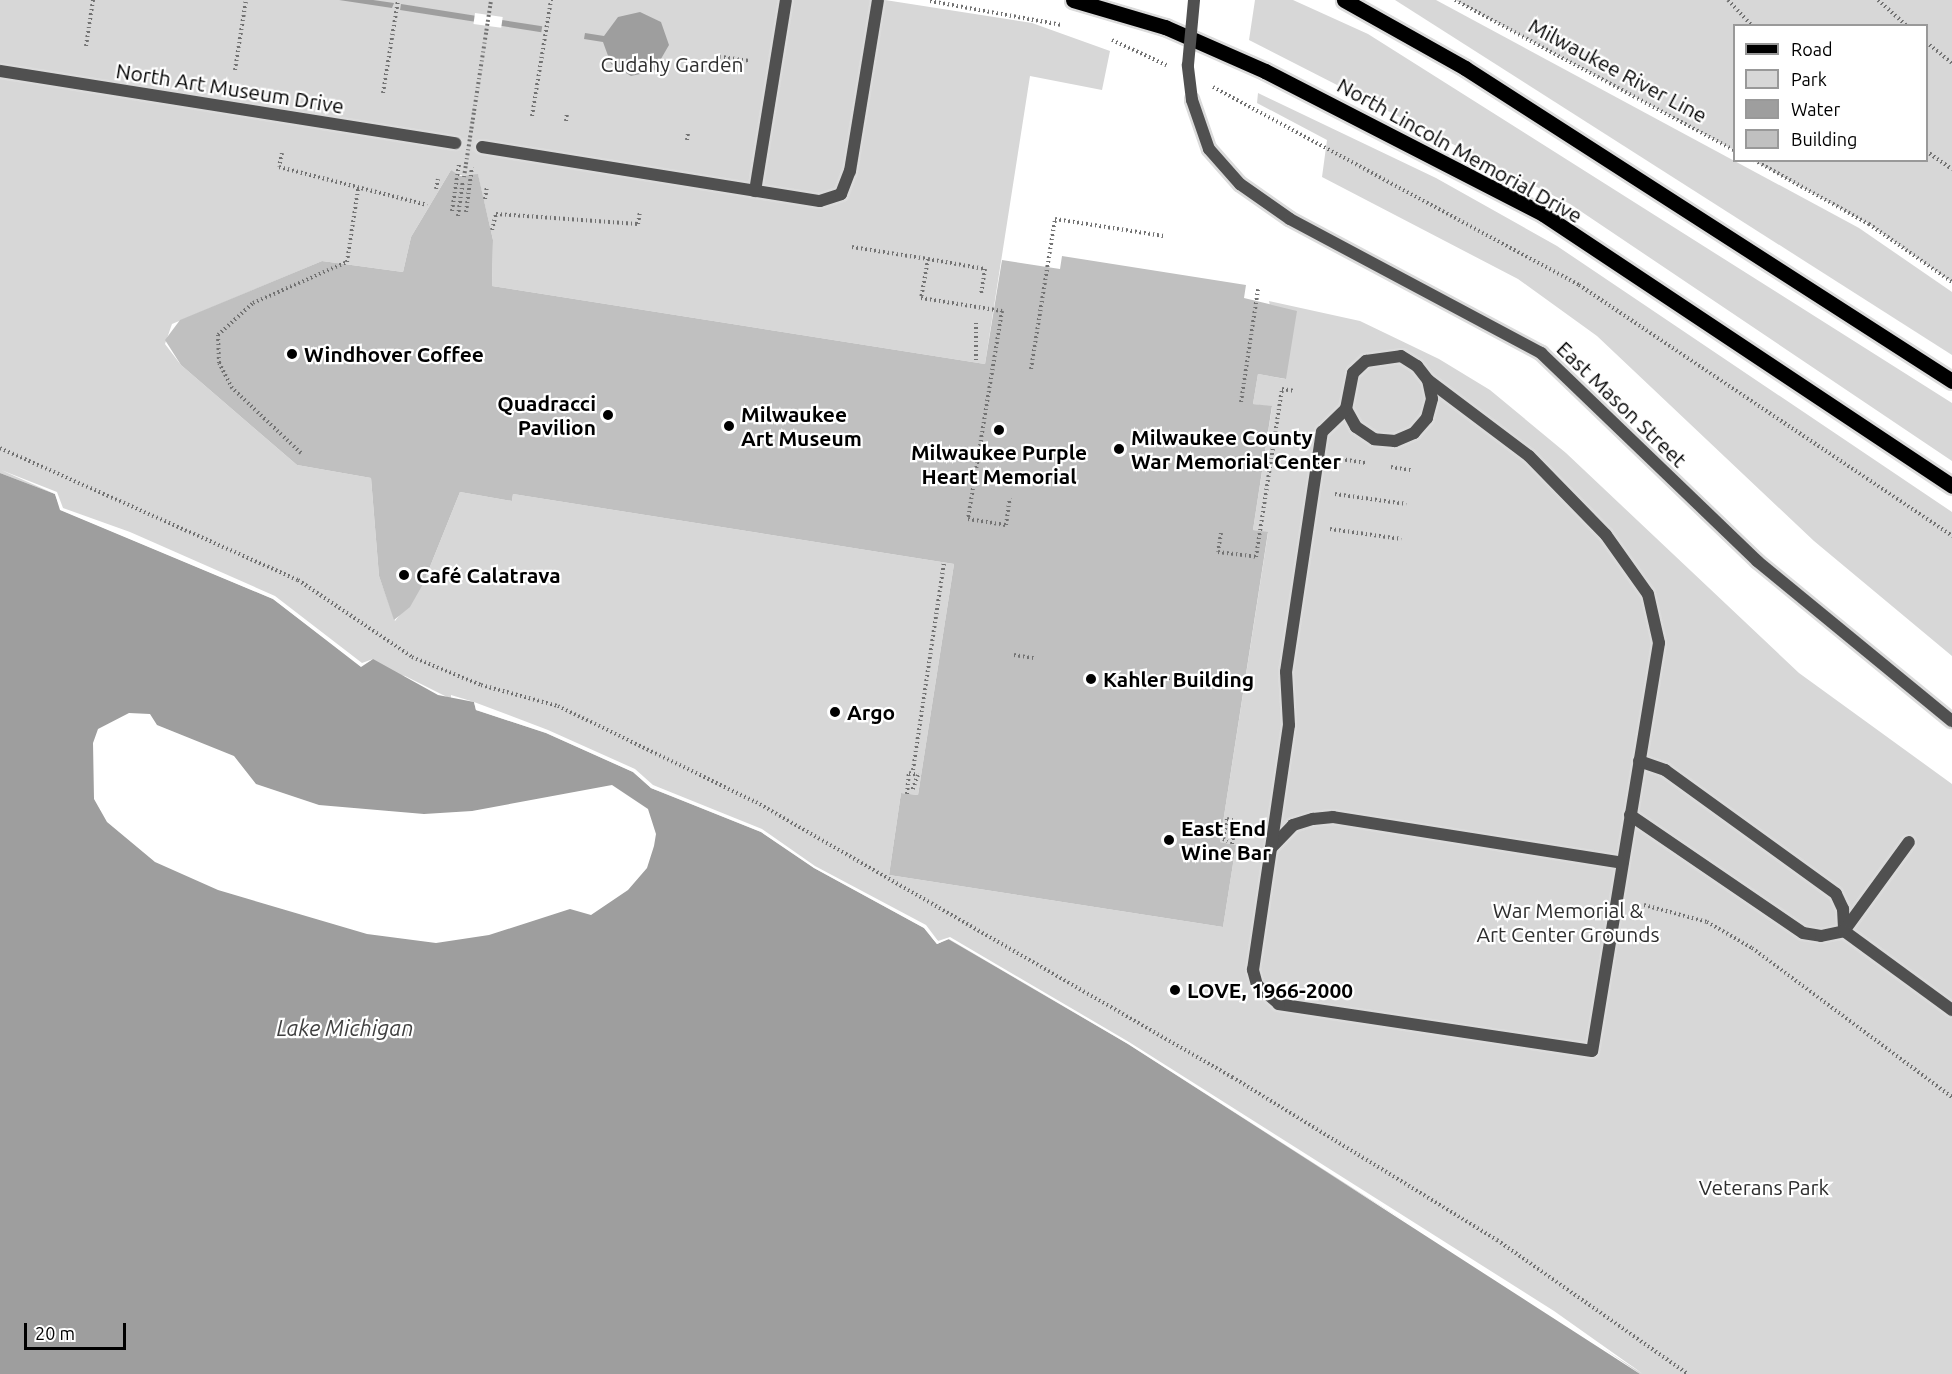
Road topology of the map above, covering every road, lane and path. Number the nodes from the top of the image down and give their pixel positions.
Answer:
1 (93, 0) edge
2 (246, 0) edge
3 (398, 0) edge
4 (491, 0) edge
5 (550, 0) edge
6 (786, 0) edge
7 (878, 0) edge
8 (1073, 0) edge
9 (1194, 0) edge
10 (1344, 0) edge
11 (1455, 0) edge
12 (1728, 0) edge
13 (1878, 0) edge
14 (930, 1) edge
15 (1750, 24) edge
16 (1905, 24) edge
17 (1066, 26) dead end
18 (1098, 36) dead end
19 (1928, 44) edge
20 (86, 46) dead end
21 (715, 56) dead end
22 (750, 61) dead end
23 (1952, 63) edge
24 (1176, 69) dead end
25 (0, 70) edge
26 (235, 70) dead end
27 (1208, 85) dead end
28 (383, 93) dead end
29 (567, 113) dead end
30 (532, 116) dead end
31 (566, 122) dead end
32 (688, 133) dead end
33 (687, 140) dead end
34 (455, 143) tunnel mouth
35 (482, 147) tunnel mouth
36 (1733, 149) edge
37 (1928, 152) edge
38 (282, 153) dead end
39 (1758, 162) edge
40 (459, 166) dead end
41 (472, 168) dead end
42 (1952, 169) edge
43 (438, 179) dead end
44 (487, 187) dead end
45 (358, 189) junction
46 (436, 189) dead end
47 (755, 190) junction
48 (485, 199) dead end
49 (427, 205) dead end
50 (452, 211) dead end
51 (466, 212) dead end
52 (640, 212) dead end
53 (458, 216) dead end
54 (492, 230) dead end
55 (1164, 236) dead end
56 (852, 247) dead end
57 (928, 260) junction
58 (1952, 282) edge
59 (1258, 289) dead end
60 (981, 295) dead end
61 (976, 323) dead end
62 (976, 362) dead end
63 (1031, 369) dead end
64 (1428, 380) junction
65 (1952, 381) edge
66 (1295, 391) dead end
67 (1241, 402) dead end
68 (1346, 409) junction
69 (0, 448) edge
70 (301, 453) dead end
71 (1952, 486) edge
72 (1314, 490) junction
73 (1010, 498) dead end
74 (1406, 504) dead end
75 (1308, 526) junction
76 (1221, 532) dead end
77 (1952, 536) edge
78 (1401, 539) dead end
79 (944, 562) dead end
80 (1014, 655) dead end
81 (1034, 658) dead end
82 (1155, 676) dead end
83 (1173, 679) dead end
84 (1952, 721) edge
85 (1639, 761) junction
86 (913, 770) dead end
87 (912, 791) dead end
88 (906, 794) dead end
89 (1630, 815) junction
90 (1228, 841) joint
91 (1909, 842) dead end
92 (1271, 848) junction
93 (1622, 863) junction
94 (1644, 905) dead end
95 (1844, 931) junction
96 (1952, 1010) edge
97 (1952, 1097) edge
98 (1689, 1374) edge

1 - 20 path
2 - 26 path
3 - 28 path
4 - 53 path, bridge
5 - 30 path
6 - 47 street
7 - 47 street
8 - 71 main road, North Lincoln Memorial Drive
9 - 84 street, East Mason Street, bridge
10 - 65 main road
11 - 36 path, Milwaukee River Line
12 - 15 path
13 - 16 path
14 - 17 path
18 - 24 path
19 - 23 path
21 - 22 path
25 - 34 street, North Art Museum Drive
27 - 77 path
29 - 31 path
32 - 33 path
35 - 47 street
37 - 42 path
38 - 45 path
39 - 58 path
40 - 50 path
41 - 51 path
43 - 46 path
44 - 48 path
45 - 49 path
45 - 70 path
52 - 54 path
55 - 63 path
56 - 57 path
57 - 60 path
57 - 73 path
59 - 67 path
61 - 62 path
64 - 68 street
64 - 68 street
64 - 85 street
66 - 76 path
68 - 72 street
69 - 98 path
72 - 74 path
72 - 75 street
75 - 78 path
75 - 92 street
79 - 86 path
80 - 81 path
82 - 83 path
85 - 89 street
85 - 95 street
87 - 88 path
89 - 93 street
89 - 95 street
90 - 90 path, bridge
91 - 95 street
92 - 93 street
92 - 93 street
94 - 97 path
95 - 96 street

